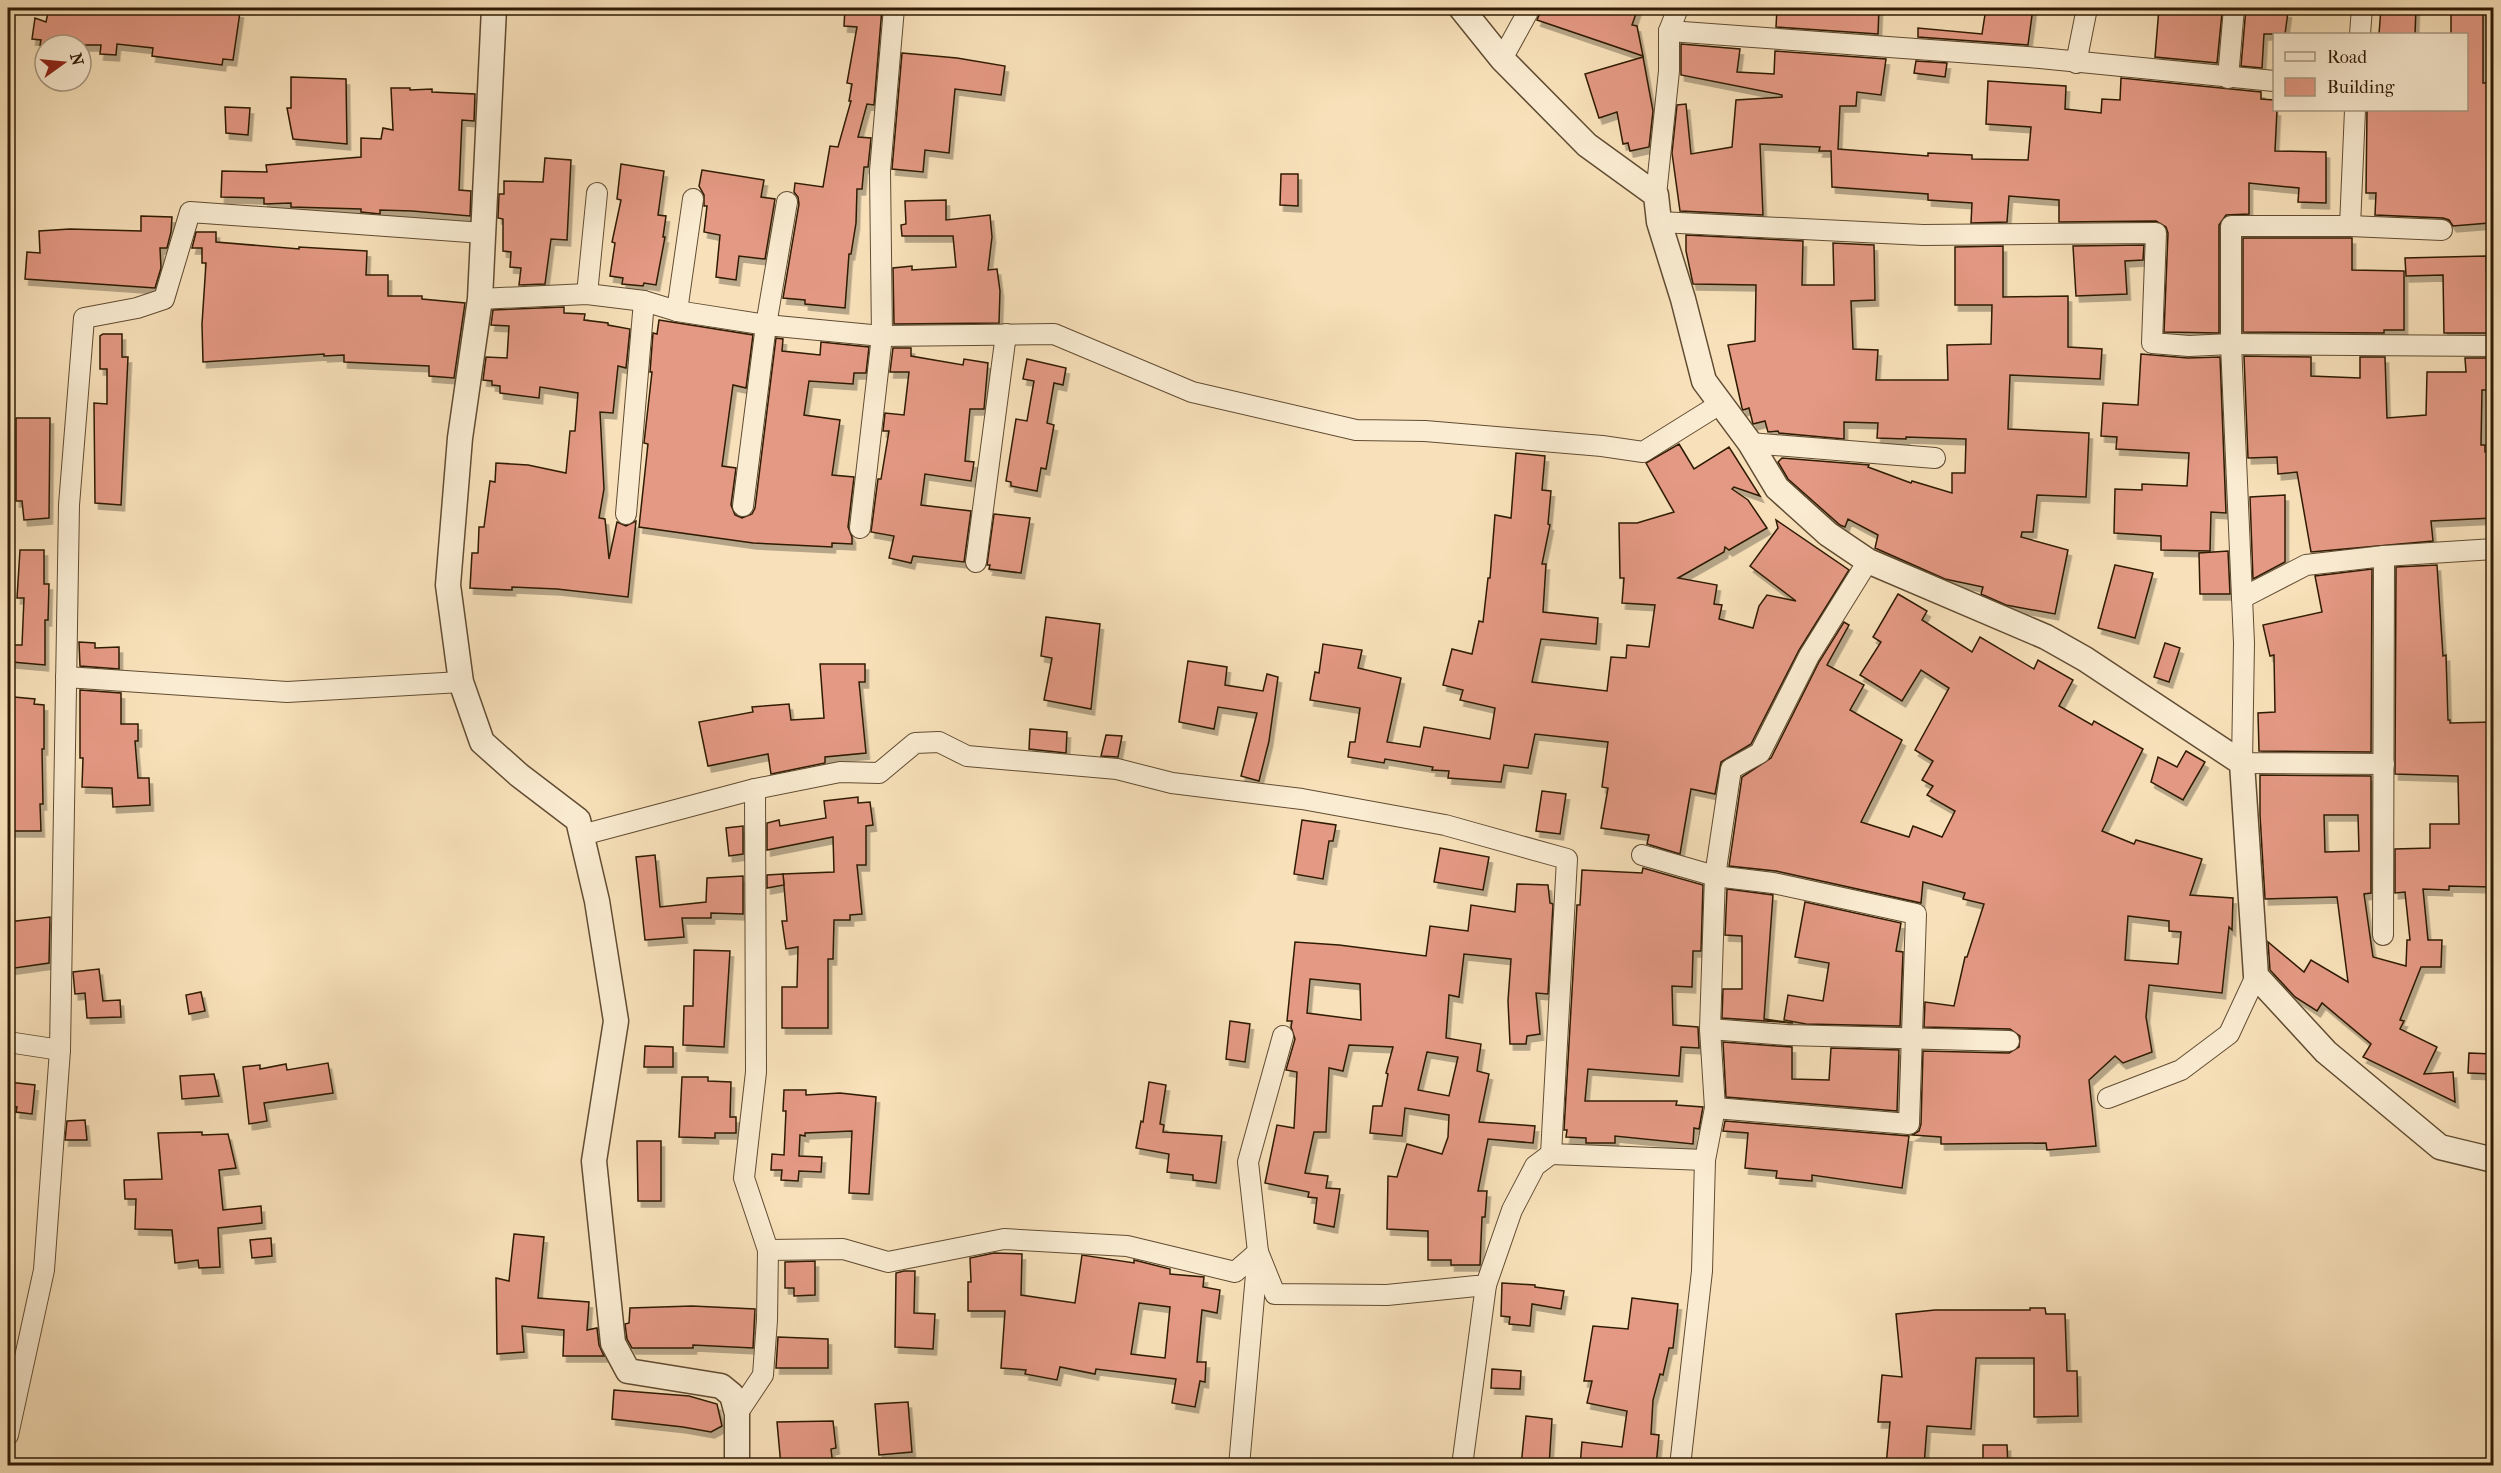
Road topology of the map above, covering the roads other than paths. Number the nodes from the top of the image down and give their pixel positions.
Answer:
1 (494, 8) edge
2 (894, 8) edge
3 (1461, 8) edge
4 (1530, 8) edge
5 (1678, 8) edge
6 (2087, 8) edge
7 (2234, 8) edge
8 (2362, 8) edge
9 (1669, 31) junction
10 (2360, 33) edge
11 (1502, 59) junction
12 (2076, 63) junction
13 (2228, 78) junction
14 (2273, 81) edge
15 (2355, 111) edge
16 (597, 193) dead end
17 (1656, 195) junction
18 (693, 199) dead end
19 (787, 202) dead end
20 (1659, 222) junction
21 (2350, 226) junction
22 (2442, 230) dead end
23 (483, 233) junction
24 (587, 294) junction
25 (480, 299) junction
26 (644, 301) junction
27 (677, 311) junction
28 (766, 325) junction
29 (1006, 334) junction
30 (882, 336) junction
31 (2231, 344) junction
32 (2493, 346) edge
33 (1720, 404) junction
34 (1750, 443) junction
35 (1935, 458) dead end
36 (743, 506) dead end
37 (626, 514) dead end
38 (860, 528) dead end
39 (2493, 549) edge
40 (2384, 556) junction
41 (1868, 561) junction
42 (976, 562) dead end
43 (2242, 598) junction
44 (66, 678) junction
45 (461, 682) junction
46 (2242, 763) junction
47 (2384, 764) junction
48 (754, 789) junction
49 (582, 835) junction
50 (1642, 855) dead end
51 (1715, 876) junction
52 (2383, 935) dead end
53 (2256, 976) junction
54 (1710, 1029) junction
55 (1283, 1036) dead end
56 (1913, 1040) junction
57 (2008, 1041) dead end
58 (8, 1042) edge
59 (60, 1050) junction
60 (2108, 1098) dead end
61 (1714, 1108) junction
62 (1551, 1154) junction
63 (1705, 1160) junction
64 (2493, 1160) edge
65 (768, 1250) junction
66 (1258, 1252) junction
67 (1486, 1285) junction
68 (737, 1414) junction
69 (8, 1435) edge
70 (737, 1466) edge
71 (1239, 1466) edge
72 (1462, 1466) edge
73 (1680, 1466) edge

1 - 23 street
2 - 30 street
3 - 11 street
4 - 11 street
5 - 9 street
6 - 12 street
7 - 13 street
8 - 10 street
9 - 12 street
9 - 17 street
11 - 17 street
12 - 13 street
13 - 14 street
15 - 21 street
16 - 24 street
17 - 20 street
18 - 27 street
19 - 28 street
20 - 31 street
20 - 33 street
21 - 22 street
21 - 31 street
23 - 25 street
23 - 44 street
24 - 25 street
24 - 26 street
25 - 45 street
26 - 27 street
26 - 37 street
27 - 28 street
28 - 30 street
28 - 36 street
29 - 30 street
29 - 33 street
29 - 42 street
30 - 38 street
31 - 32 street
31 - 43 street
33 - 34 street
34 - 35 street
34 - 41 street
39 - 40 street
40 - 43 street
40 - 47 street
41 - 46 street
41 - 51 street
43 - 46 street
44 - 45 street
44 - 59 street
45 - 49 street
46 - 47 street
46 - 53 street
47 - 52 street
48 - 49 street
48 - 62 street
48 - 65 street
49 - 68 street
50 - 51 street
51 - 54 street
51 - 56 street
53 - 60 street
53 - 64 street
54 - 56 street
54 - 61 street
55 - 66 street
56 - 57 street
56 - 61 street
58 - 59 street
59 - 69 street
61 - 63 street
62 - 63 street
62 - 67 street
63 - 73 street
65 - 66 street
65 - 68 street
66 - 67 street
66 - 71 street
67 - 72 street
68 - 70 street

